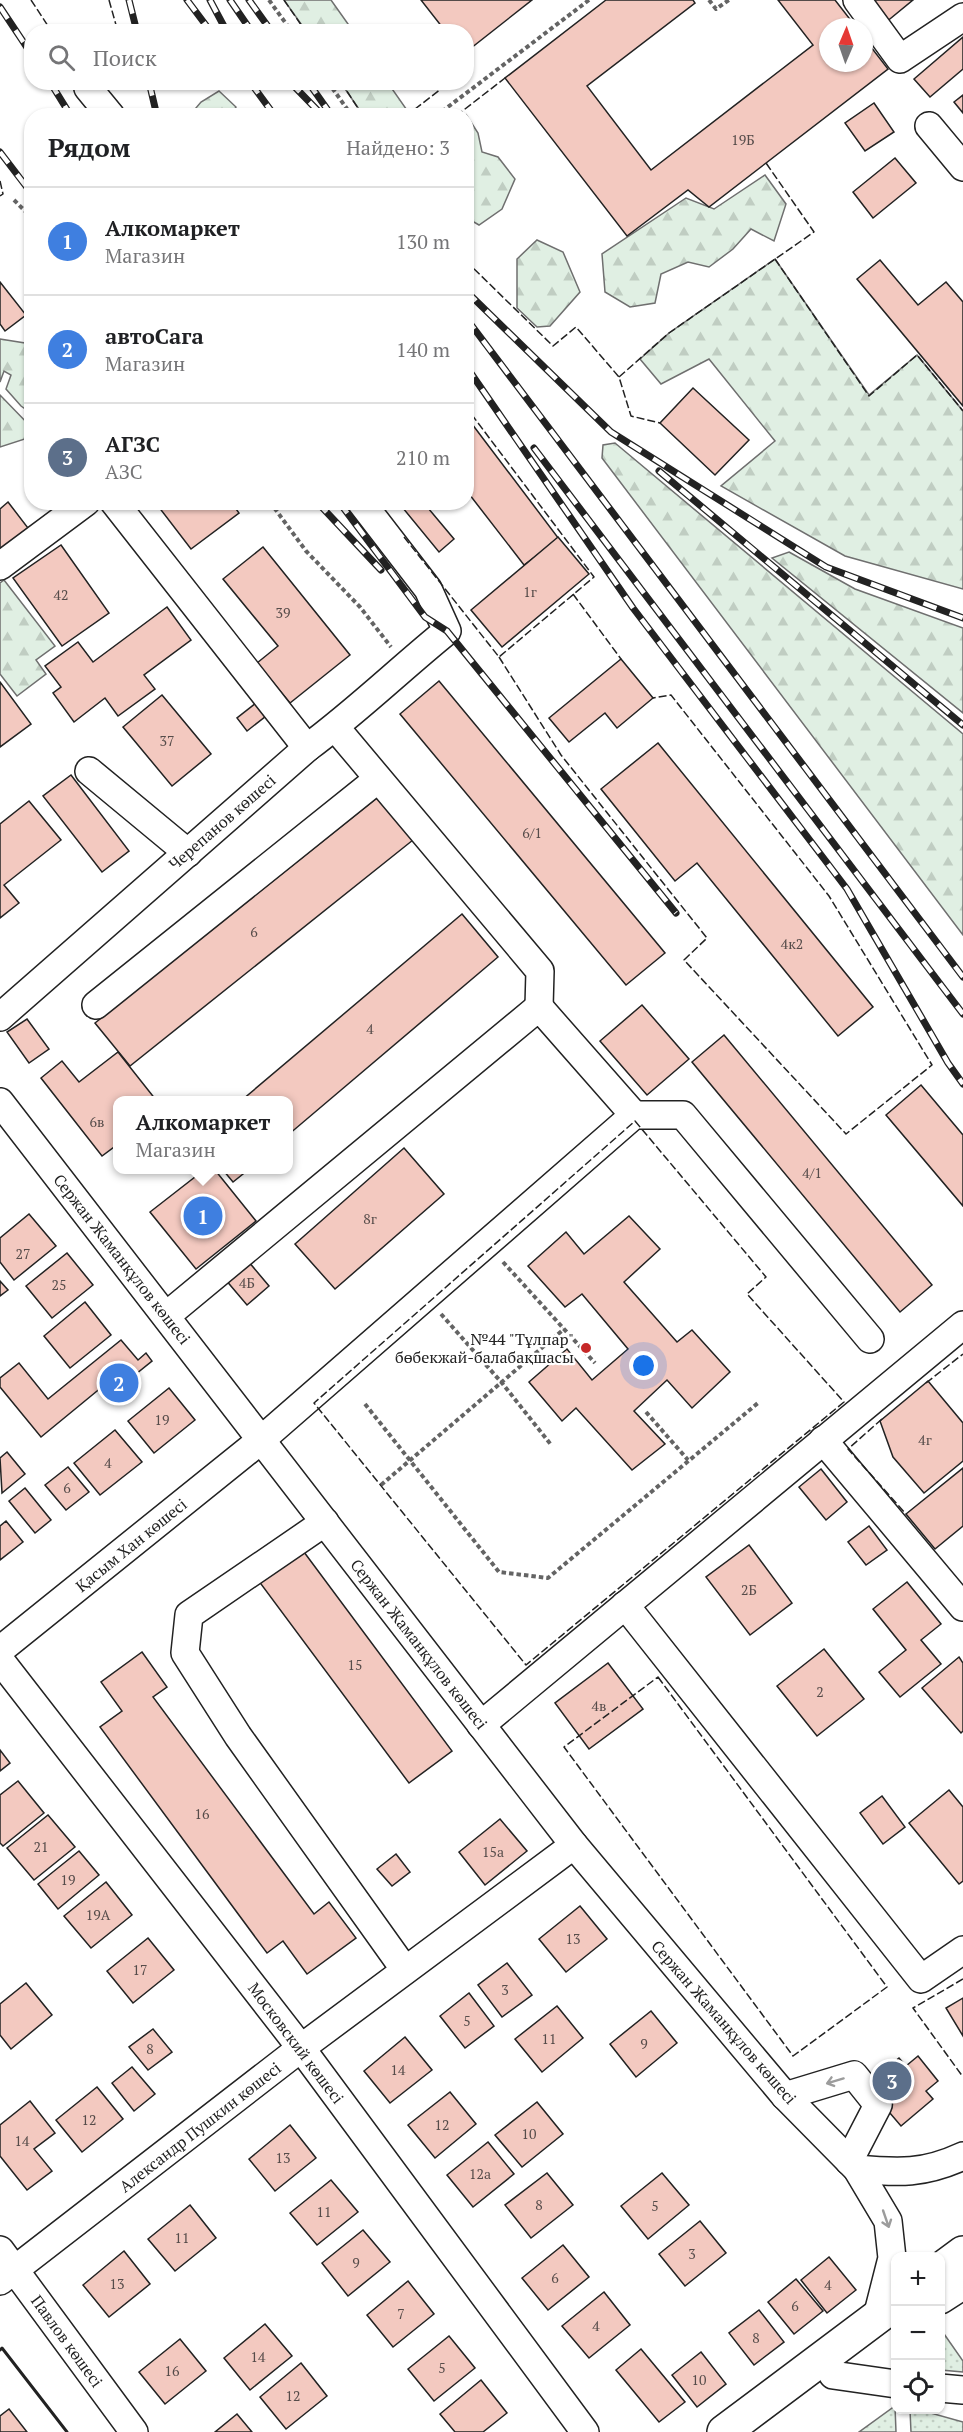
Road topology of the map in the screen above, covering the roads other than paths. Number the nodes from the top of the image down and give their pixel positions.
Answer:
1 (857, 0) edge
2 (963, 17) edge
3 (90, 90) edge
4 (104, 108) edge
5 (928, 126) dead end
6 (963, 167) edge
7 (75, 510) edge
8 (120, 510) edge
9 (367, 510) edge
10 (0, 567) edge
11 (335, 728) junction
12 (308, 747) junction
13 (89, 771) dead end
14 (378, 779) junction
15 (188, 853) junction
16 (96, 1005) dead end
17 (539, 1007) junction
18 (0, 1017) edge
19 (0, 1102) edge
20 (634, 1115) junction
21 (166, 1316) junction
22 (963, 1325) edge
23 (870, 1339) dead end
24 (261, 1440) junction
25 (823, 1440) junction
26 (325, 1522) junction
27 (626, 1605) junction
28 (963, 1607) edge
29 (0, 1650) edge
30 (0, 1660) edge
31 (481, 1725) junction
32 (574, 1845) junction
33 (963, 1950) edge
34 (405, 1970) junction
35 (301, 2048) junction
36 (786, 2096) junction
37 (963, 2156) edge
38 (853, 2165) junction
39 (963, 2253) edge
40 (945, 2266) edge
41 (5, 2267) edge
42 (963, 2282) edge
43 (945, 2294) edge
44 (889, 2317) edge
45 (833, 2375) junction
46 (891, 2383) edge
47 (945, 2388) edge
48 (963, 2390) edge
49 (134, 2432) edge
50 (585, 2432) edge
51 (724, 2432) edge
52 (758, 2432) edge

1 - 2 street
3 - 4 street
5 - 6 street
7 - 10 street
8 - 12 street
9 - 11 street, Черепанов көшесі
11 - 12 street, Черепанов көшесі
11 - 14 street
12 - 15 street, Черепанов көшесі
13 - 15 street
14 - 16 street
14 - 17 street
15 - 18 street, Черепанов көшесі
17 - 20 street
17 - 21 street
19 - 21 street, Сержан Жаманқұлов көшесі
20 - 23 street
20 - 24 street, Қасым Хан көшесі
21 - 24 street, Сержан Жаманқұлов көшесі
22 - 25 street
24 - 26 street, Сержан Жаманқұлов көшесі
24 - 29 street, Қасым Хан көшесі
25 - 27 street
25 - 28 street
26 - 31 street, Сержан Жаманқұлов көшесі
26 - 34 street
27 - 31 street
27 - 33 street
30 - 35 street, Московский көшесі
31 - 32 street, Сержан Жаманқұлов көшесі
32 - 34 street, Александр Пушкин көшесі
32 - 36 street, Сержан Жаманқұлов көшесі
34 - 35 street, Александр Пушкин көшесі
35 - 41 street, Александр Пушкин көшесі
35 - 50 street, Московский көшесі
36 - 38 street, Сержан Жаманқұлов көшесі
38 -> 36 street
37 - 38 street
38 -> 44 street, Сержан Жаманқұлов көшесі
39 - 40 main road
41 - 49 street, Павлов көшесі
42 - 43 main road
44 - 45 main road
44 - 51 main road
45 - 46 street
45 - 52 main road
47 - 48 street

